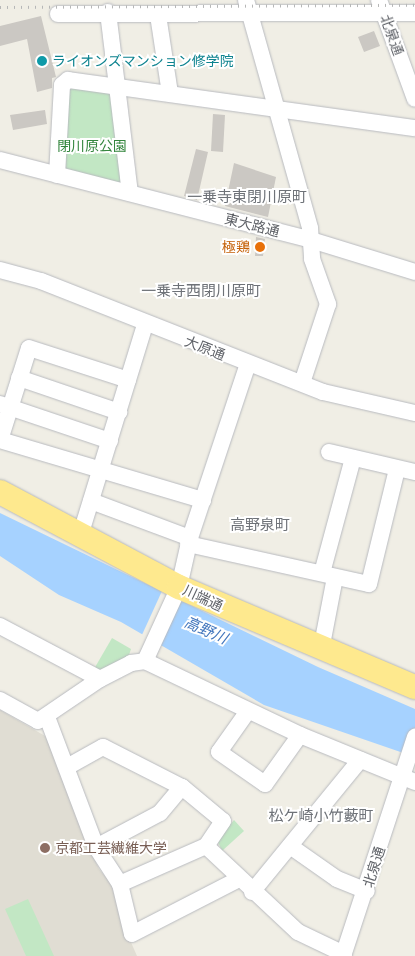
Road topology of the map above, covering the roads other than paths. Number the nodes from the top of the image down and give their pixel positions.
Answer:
1 (248, 6) edge
2 (381, 6) edge
3 (108, 12) junction
4 (415, 13) edge
5 (58, 14) dead end
6 (158, 15) junction
7 (117, 86) junction
8 (170, 93) junction
9 (415, 99) edge
10 (276, 108) junction
11 (415, 128) edge
12 (0, 160) edge
13 (57, 175) junction
14 (130, 193) junction
15 (311, 240) junction
16 (0, 270) edge
17 (415, 272) edge
18 (145, 325) junction
19 (248, 364) junction
20 (19, 378) junction
21 (128, 380) junction
22 (302, 383) junction
23 (5, 406) edge
24 (119, 412) junction
25 (415, 413) edge
26 (0, 440) edge
27 (110, 441) junction
28 (329, 452) dead end
29 (353, 458) junction
30 (397, 469) junction
31 (101, 470) junction
32 (415, 472) edge
33 (0, 492) edge
34 (203, 500) junction
35 (91, 501) junction
36 (80, 536) junction
37 (189, 541) junction
38 (328, 575) junction
39 (177, 592) junction
40 (0, 626) edge
41 (321, 650) junction
42 (146, 659) junction
43 (100, 679) junction
44 (415, 687) edge
45 (0, 700) edge
46 (248, 711) junction
47 (47, 717) junction
48 (300, 735) junction
49 (415, 737) edge
50 (360, 760) junction
51 (67, 767) junction
52 (409, 776) edge
53 (182, 787) junction
54 (206, 846) junction
55 (290, 846) junction
56 (96, 847) junction
57 (239, 879) junction
58 (120, 884) junction
59 (366, 891) junction
60 (252, 892) junction
61 (344, 955) edge

1 - 2 street
1 - 6 street
1 - 10 street
2 - 4 street
2 - 9 street, 北泉通
3 - 5 street
3 - 6 street
3 - 7 street
6 - 8 street
7 - 8 street
7 - 13 street
7 - 14 street
8 - 10 street
10 - 11 street
10 - 15 street
12 - 13 street, 東大路通
13 - 14 street, 東大路通
14 - 15 street, 東大路通
15 - 17 street, 東大路通
15 - 22 street
16 - 18 street, 大原通
18 - 19 street, 大原通
18 - 21 street
19 - 22 street, 大原通
19 - 34 street
20 - 21 street
20 - 23 street
20 - 24 street
21 - 24 street
22 - 25 street, 大原通
23 - 26 street
23 - 27 street
24 - 27 street
26 - 31 street
27 - 31 street
28 - 29 street
29 - 30 street
29 - 38 street
30 - 32 street
30 - 38 street
31 - 34 street
31 - 35 street
33 - 36 highway, 川端通
34 - 37 street
35 - 36 street
35 - 37 street
36 - 39 highway, 川端通
37 - 38 street
37 - 39 street
38 - 41 street
39 - 41 highway, 川端通
39 - 42 street
40 - 43 street
41 - 44 highway, 川端通
42 - 43 street
42 - 46 street
43 - 47 street
45 - 47 street
46 - 48 street
46 - 48 street
47 - 51 street
48 - 50 street
49 - 52 street, 北泉通
50 - 52 street
50 - 55 street
51 - 53 street
51 - 56 street
52 - 59 street, 北泉通
53 - 54 street
53 - 56 street
54 - 57 street
54 - 58 street
55 - 59 street
55 - 60 street
56 - 58 street
57 - 58 street
57 - 60 street
59 - 61 street, 北泉通
60 - 61 street

